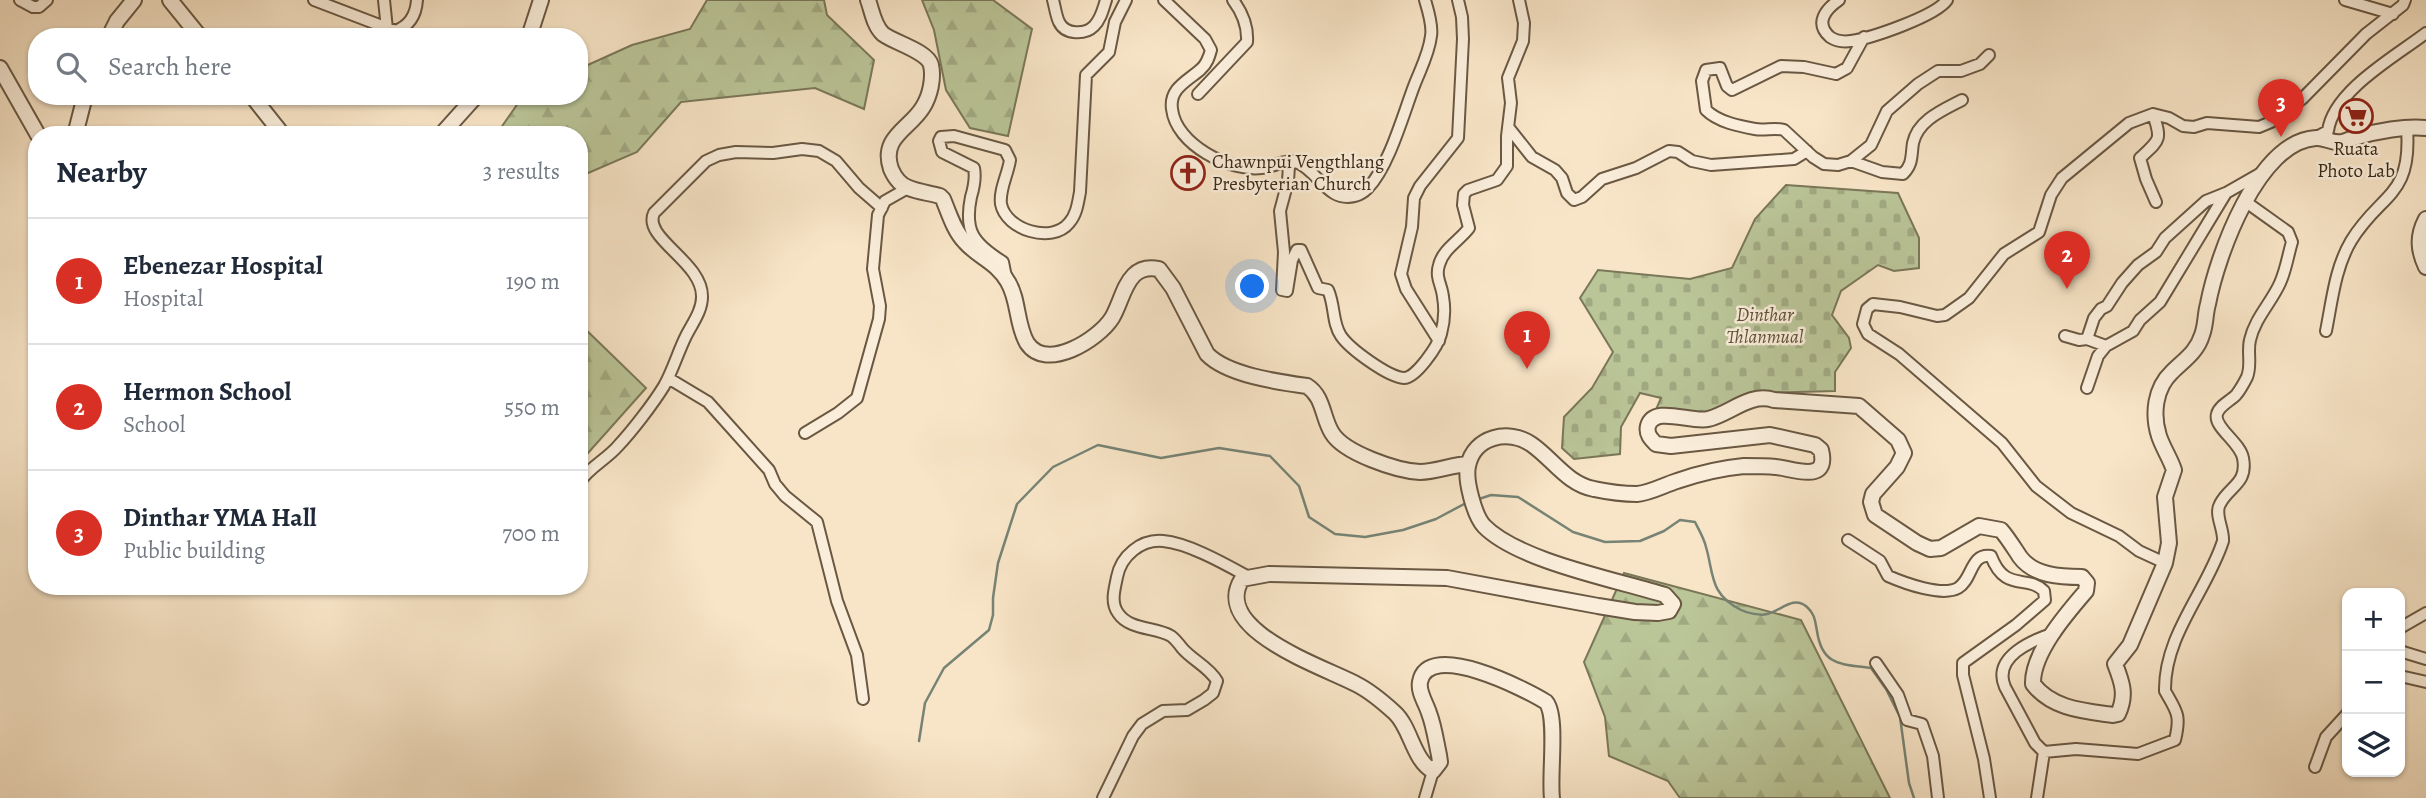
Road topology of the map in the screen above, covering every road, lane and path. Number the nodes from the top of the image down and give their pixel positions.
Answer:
1 (20, 0) edge
2 (134, 0) edge
3 (170, 0) edge
4 (314, 0) edge
5 (384, 0) edge
6 (417, 0) edge
7 (541, 0) edge
8 (868, 0) edge
9 (1053, 0) edge
10 (1106, 0) edge
11 (1126, 0) edge
12 (1164, 0) edge
13 (1178, 0) edge
14 (1233, 0) edge
15 (1425, 0) edge
16 (1458, 0) edge
17 (1519, 0) edge
18 (1839, 0) edge
19 (1947, 0) edge
20 (2345, 0) edge
21 (2405, 0) edge
22 (41, 2) edge
23 (1181, 14) junction
24 (2393, 14) junction
25 (114, 28) edge
26 (193, 28) edge
27 (385, 28) edge
28 (387, 28) edge
29 (401, 28) edge
30 (532, 28) edge
31 (2426, 33) edge
32 (1864, 37) junction
33 (1989, 55) dead end
34 (0, 68) edge
35 (1198, 94) dead end
36 (1962, 100) dead end
37 (83, 105) edge
38 (259, 105) edge
39 (468, 105) edge
40 (2153, 114) junction
41 (33, 126) edge
42 (77, 126) edge
43 (276, 126) edge
44 (449, 126) edge
45 (1509, 128) junction
46 (2426, 128) edge
47 (2407, 129) junction
48 (2317, 137) junction
49 (1807, 151) junction
50 (1294, 161) junction
51 (1851, 161) junction
52 (2261, 173) junction
53 (908, 188) junction
54 (2226, 193) junction
55 (2156, 202) dead end
56 (2246, 202) junction
57 (882, 208) junction
58 (2426, 219) edge
59 (2426, 267) edge
60 (1006, 278) junction
61 (2326, 331) dead end
62 (2065, 336) dead end
63 (2087, 339) junction
64 (1439, 341) junction
65 (2106, 346) junction
66 (668, 378) junction
67 (2087, 388) dead end
68 (805, 433) dead end
69 (1467, 469) junction
70 (588, 472) edge
71 (1848, 540) dead end
72 (2165, 563) junction
73 (1247, 576) junction
74 (2426, 613) edge
75 (2405, 625) edge
76 (2055, 633) junction
77 (2405, 653) edge
78 (2426, 659) edge
79 (1876, 663) dead end
80 (2405, 677) edge
81 (2426, 682) edge
82 (863, 699) dead end
83 (2342, 719) edge
84 (2044, 752) junction
85 (2315, 767) dead end
86 (1433, 771) junction
87 (1104, 798) edge
88 (1425, 798) edge
89 (1552, 798) edge
90 (1938, 798) edge
91 (1990, 798) edge
92 (2037, 798) edge

1 - 22 street
2 - 25 street
3 - 26 street
4 - 27 street
5 - 28 street
6 - 29 street
7 - 30 street
8 - 53 street
9 - 10 street
11 - 60 street
12 - 23 street
13 - 23 street
14 - 35 street
15 - 50 street
16 - 64 street
17 - 45 street
18 - 32 street
19 - 32 street
20 - 24 street
21 - 24 street
23 - 50 street
24 - 40 street
31 - 48 street
32 - 49 street
33 - 51 street
34 - 41 street
36 - 51 street
37 - 42 street
38 - 43 street
39 - 44 street
40 - 55 street
40 - 72 street
45 - 49 street
45 - 64 street
46 - 47 street
47 - 48 street
47 - 61 street
48 - 52 street
49 - 51 street
50 - 64 street
52 - 54 street
52 - 56 street
53 - 57 street
53 - 60 street
54 - 63 street
54 - 65 street
56 - 72 street
56 - 84 street
57 - 66 street
57 - 68 street
58 - 59 street
60 - 69 street
62 - 63 street
63 - 65 street
65 - 67 street
66 - 70 street
66 - 82 street
69 - 73 street
69 - 76 street
71 - 91 street
72 - 76 street
73 - 86 street
73 - 87 street
74 - 75 street
76 - 84 street
77 - 78 street
79 - 90 street
80 - 81 street
83 - 85 street
84 - 92 street
86 - 88 street
86 - 89 street

